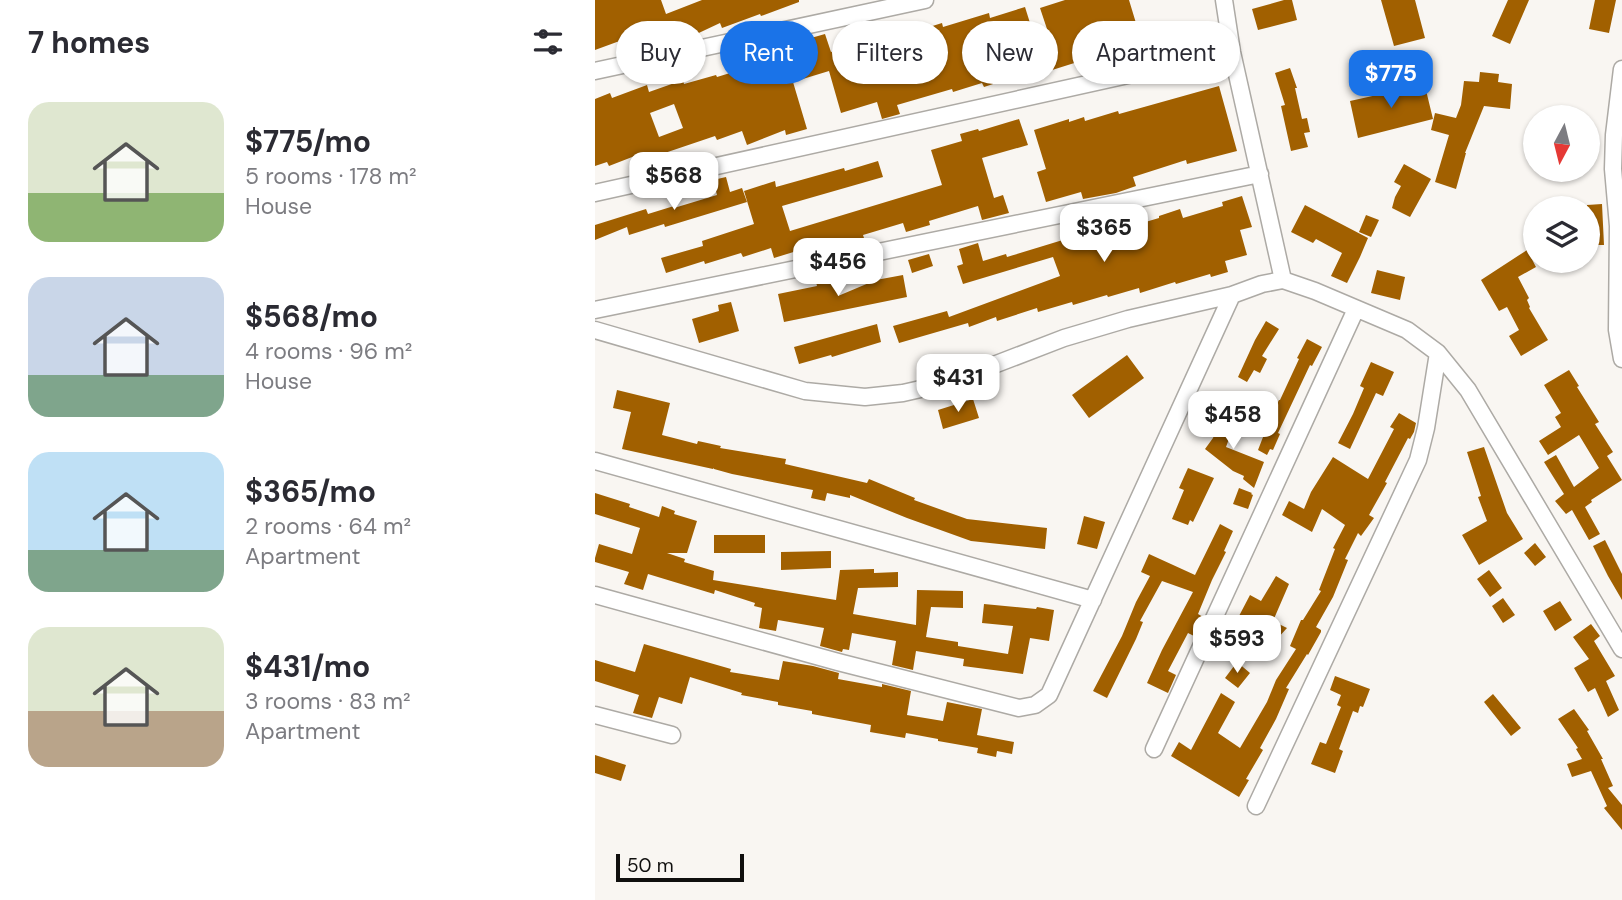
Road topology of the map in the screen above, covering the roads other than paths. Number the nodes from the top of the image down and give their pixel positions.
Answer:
1 (925, 0) edge
2 (1224, 0) edge
3 (1227, 21) edge
4 (1622, 69) edge
5 (595, 71) edge
6 (1087, 84) edge
7 (1239, 84) edge
8 (1259, 174) junction
9 (595, 193) edge
10 (1283, 280) junction
11 (1620, 280) edge
12 (1232, 295) junction
13 (1356, 309) junction
14 (595, 310) edge
15 (595, 330) edge
16 (1438, 353) junction
17 (1622, 359) edge
18 (595, 461) edge
19 (595, 595) edge
20 (1093, 600) junction
21 (1622, 649) edge
22 (595, 715) edge
23 (672, 736) dead end
24 (1154, 749) dead end
25 (1256, 806) dead end

1 - 5 street
2 - 3 street
4 - 11 street
6 - 9 street
7 - 8 street
8 - 10 street
8 - 14 street
10 - 12 street
10 - 13 street
11 - 17 street
12 - 15 street
12 - 20 street
13 - 16 street
13 - 24 street
16 - 21 street
16 - 25 street
18 - 20 street
19 - 20 street
22 - 23 street

